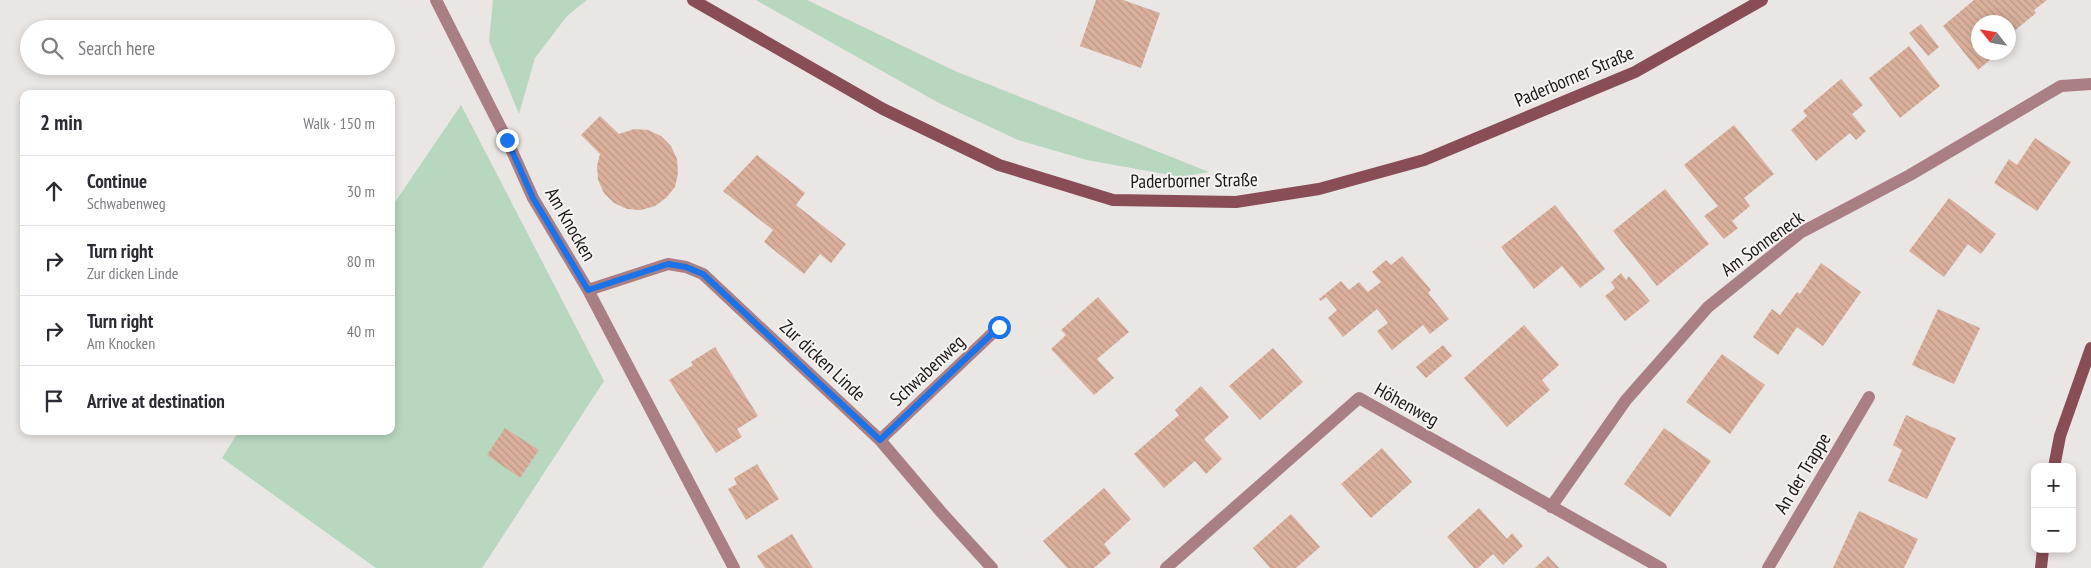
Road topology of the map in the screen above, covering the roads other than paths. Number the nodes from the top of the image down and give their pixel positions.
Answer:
1 (437, 0) edge
2 (693, 0) edge
3 (1762, 0) edge
4 (2091, 84) edge
5 (588, 290) junction
6 (999, 327) dead end
7 (2091, 348) edge
8 (1869, 397) dead end
9 (880, 440) junction
10 (2055, 463) edge
11 (1552, 507) junction
12 (2043, 553) edge
13 (734, 568) edge
14 (992, 568) edge
15 (1166, 568) edge
16 (1662, 568) edge
17 (1768, 568) edge
18 (2041, 568) edge

1 - 5 street, Am Knocken
2 - 3 main road, Paderborner Straße
4 - 11 street, Am Sonneneck
5 - 9 street, Zur dicken Linde
5 - 13 street, Am Knocken
6 - 9 street, Schwabenweg
7 - 10 main road
8 - 17 street, An der Trappe
9 - 14 street, Zur dicken Linde
11 - 15 street, Höhenweg
11 - 16 street, Höhenweg
12 - 18 main road

